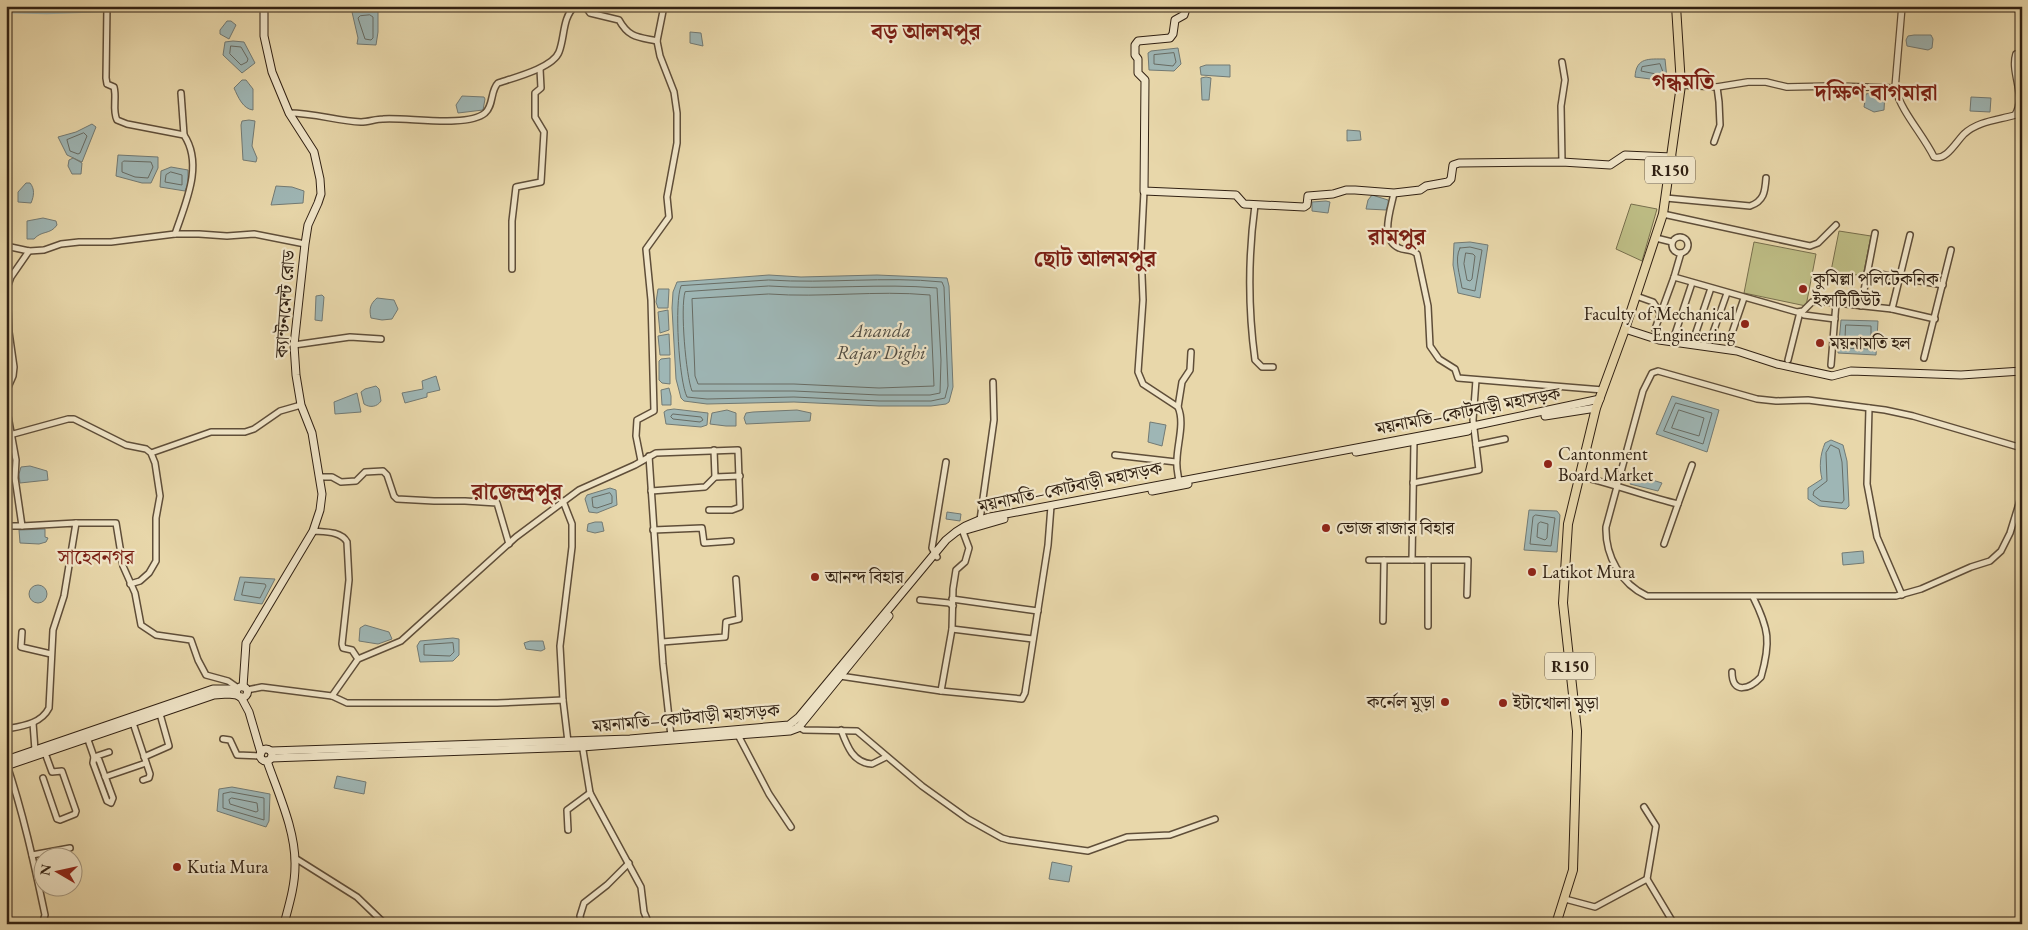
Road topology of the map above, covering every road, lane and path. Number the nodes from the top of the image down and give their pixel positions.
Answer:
1 (106, 6) edge
2 (264, 6) edge
3 (575, 6) edge
4 (585, 6) edge
5 (664, 6) edge
6 (1186, 6) edge
7 (1676, 6) edge
8 (1902, 6) edge
9 (656, 41) junction
10 (2022, 54) edge
11 (1562, 62) dead end
12 (540, 69) junction
13 (1681, 86) junction
14 (1717, 87) junction
15 (1895, 88) junction
16 (181, 93) dead end
17 (289, 113) junction
18 (2019, 115) edge
19 (184, 134) junction
20 (1714, 142) dead end
21 (1672, 157) junction
22 (1562, 162) junction
23 (1766, 178) dead end
24 (1144, 191) junction
25 (1394, 193) junction
26 (1666, 198) junction
27 (1255, 205) junction
28 (1663, 214) junction
29 (1836, 225) dead end
30 (1875, 233) dead end
31 (175, 234) junction
32 (1910, 235) dead end
33 (1656, 238) junction
34 (1672, 242) junction
35 (305, 244) junction
36 (6, 246) edge
37 (29, 250) junction
38 (1951, 250) dead end
39 (1681, 253) junction
40 (512, 269) dead end
41 (1868, 272) junction
42 (1674, 277) junction
43 (1692, 283) junction
44 (1943, 286) junction
45 (1711, 288) junction
46 (1727, 293) junction
47 (1667, 295) junction
48 (1636, 296) junction
49 (1744, 298) junction
50 (1653, 302) junction
51 (1836, 303) junction
52 (1861, 306) junction
53 (1892, 309) junction
54 (1800, 312) junction
55 (1661, 314) junction
56 (1835, 319) junction
57 (1935, 319) junction
58 (1625, 329) junction
59 (1655, 330) dead end
60 (1732, 333) dead end
61 (1675, 334) dead end
62 (1694, 338) dead end
63 (381, 339) dead end
64 (1710, 340) dead end
65 (294, 345) junction
66 (1191, 352) dead end
67 (1924, 358) dead end
68 (1788, 360) dead end
69 (1831, 364) dead end
70 (1272, 367) dead end
71 (2022, 371) edge
72 (1476, 380) junction
73 (993, 382) dead end
74 (1603, 390) junction
75 (6, 392) edge
76 (1600, 399) junction
77 (6, 405) edge
78 (301, 405) junction
79 (1178, 407) junction
80 (1596, 408) junction
81 (1869, 408) junction
82 (1473, 428) junction
83 (9, 435) edge
84 (1506, 439) dead end
85 (1414, 441) junction
86 (1476, 445) junction
87 (2022, 448) edge
88 (714, 450) junction
89 (151, 453) junction
90 (1116, 455) dead end
91 (649, 456) junction
92 (641, 461) junction
93 (946, 462) dead end
94 (1176, 462) junction
95 (1692, 464) dead end
96 (740, 476) junction
97 (1578, 476) junction
98 (320, 477) junction
99 (715, 477) junction
100 (1179, 481) junction
101 (1413, 483) junction
102 (1618, 486) junction
103 (651, 490) junction
104 (2022, 494) edge
105 (563, 502) junction
106 (1678, 504) junction
107 (1052, 508) junction
108 (709, 510) dead end
109 (980, 520) junction
110 (76, 523) junction
111 (6, 526) edge
112 (22, 526) junction
113 (653, 530) junction
114 (313, 531) junction
115 (963, 532) junction
116 (731, 541) dead end
117 (509, 544) junction
118 (1664, 544) dead end
119 (936, 555) junction
120 (1369, 560) dead end
121 (1384, 560) junction
122 (1412, 560) junction
123 (1428, 560) junction
124 (736, 580) dead end
125 (130, 584) junction
126 (1467, 595) dead end
127 (1902, 595) junction
128 (1753, 597) junction
129 (952, 599) junction
130 (920, 600) dead end
131 (953, 606) junction
132 (1038, 610) junction
133 (1383, 621) dead end
134 (1428, 626) dead end
135 (952, 629) junction
136 (22, 632) dead end
137 (1033, 639) junction
138 (662, 642) junction
139 (51, 654) junction
140 (358, 659) junction
141 (1732, 672) dead end
142 (839, 674) junction
143 (941, 691) junction
144 (241, 692) junction
145 (332, 696) junction
146 (563, 700) junction
147 (160, 714) junction
148 (33, 723) junction
149 (133, 723) junction
150 (796, 724) junction
151 (6, 729) edge
152 (841, 730) junction
153 (86, 735) junction
154 (738, 735) junction
155 (671, 736) junction
156 (223, 739) dead end
157 (568, 742) junction
158 (582, 744) junction
159 (462, 748) junction
160 (35, 750) junction
161 (109, 752) dead end
162 (45, 753) junction
163 (266, 755) junction
164 (94, 757) junction
165 (886, 757) junction
166 (145, 760) junction
167 (7, 764) edge
168 (105, 777) junction
169 (43, 778) dead end
170 (142, 780) dead end
171 (590, 793) junction
172 (1644, 807) dead end
173 (1215, 819) dead end
174 (791, 827) dead end
175 (568, 830) dead end
176 (32, 855) edge
177 (295, 858) junction
178 (630, 863) junction
179 (1647, 879) junction
180 (41, 898) edge
181 (1565, 899) junction
182 (42, 924) edge
183 (284, 924) edge
184 (385, 924) edge
185 (581, 924) edge
186 (649, 924) edge
187 (1556, 924) edge
188 (1674, 924) edge

1 - 19 street
2 - 17 main road, ক্যান্টনমেন্ট রোড
3 - 12 street
4 - 9 street
5 - 9 street
6 - 24 main road
7 - 13 main road, R150
8 - 15 street
9 - 92 street
10 - 18 street
11 - 22 street
12 - 17 street
12 - 40 street
13 - 14 street
13 - 21 main road, R150
14 - 15 street
14 - 20 street
15 - 18 street
16 - 19 street
17 - 35 main road, ক্যান্টনমেন্ট রোড
19 - 31 street
21 - 22 main road
21 - 26 main road, R150
22 - 25 main road
23 - 26 street
24 - 27 main road
24 - 79 street
25 - 27 main road
25 - 72 street
26 - 28 main road, R150
27 - 70 street
28 - 29 street
28 - 33 main road, R150
30 - 41 street
31 - 35 street
31 - 37 street
32 - 53 street
33 - 34 street
33 - 48 main road, R150
34 - 39 street
34 - 39 street
35 - 65 main road, ক্যান্টনমেন্ট রোড
36 - 37 street
37 - 75 street
38 - 44 street
39 - 42 street
41 - 44 street
41 - 52 street
42 - 43 street
42 - 47 street
43 - 45 street
43 - 61 street
44 - 57 street
45 - 46 street
45 - 62 street
46 - 49 street
46 - 64 street
47 - 50 street
47 - 55 street
48 - 50 street
48 - 58 main road, R150
49 - 54 street
49 - 60 street
50 - 55 street
51 - 52 street
51 - 54 street
51 - 56 street
52 - 53 street
53 - 57 street
54 - 56 street
54 - 68 street
55 - 59 street
56 - 69 street
57 - 67 street
58 - 71 main road
58 - 74 main road, R150
63 - 65 street
65 - 78 main road, ক্যান্টনমেন্ট রোড
66 - 79 street
72 - 74 street
72 - 82 street
73 - 109 street
74 - 76 main road, R150
76 - 80 main road, R150
76 - 82 main road, ময়নামতি–কোটবাড়ী মহাসড়ক
77 - 83 street
78 - 89 street
78 - 98 main road, ক্যান্টনমেন্ট রোড
79 - 94 street
80 - 82 main road, ময়নামতি–কোটবাড়ী মহাসড়ক
80 - 97 main road, R150
81 - 87 street
81 - 102 street
81 - 127 street
82 - 85 main road, ময়নামতি–কোটবাড়ী মহাসড়ক
82 - 86 street
82 - 100 main road, ময়নামতি–কোটবাড়ী মহাসড়ক
83 - 89 street
83 - 112 street
84 - 86 street
85 - 101 street
85 - 107 main road, ময়নামতি–কোটবাড়ী মহাসড়ক
86 - 101 street
88 - 91 street
88 - 96 street
88 - 99 street
89 - 125 street
90 - 94 street
91 - 92 street
91 - 103 street
92 - 105 street
93 - 119 street
94 - 100 street
95 - 106 street
96 - 99 street
96 - 108 street
97 - 102 street
97 - 181 main road, R150
98 - 114 main road, ক্যান্টনমেন্ট রোড
98 - 117 street
99 - 103 street
100 - 107 main road, ময়নামতি–কোটবাড়ী মহাসড়ক
101 - 122 street
102 - 106 street
102 - 128 street
103 - 113 street
104 - 127 street
105 - 117 street
105 - 146 street
106 - 118 street
107 - 109 main road, ময়নামতি–কোটবাড়ী মহাসড়ক
107 - 115 main road, ময়নামতি–কোটবাড়ী মহাসড়ক
107 - 132 street
109 - 119 main road, ময়নামতি–কোটবাড়ী মহাসড়ক
110 - 112 street
110 - 125 street
110 - 139 street
111 - 112 street
113 - 116 street
113 - 138 street
114 - 140 street
114 - 144 main road, ক্যান্টনমেন্ট রোড
115 - 119 main road, ময়নামতি–কোটবাড়ী মহাসড়ক
115 - 129 street
117 - 140 street
119 - 142 main road, ময়নামতি–কোটবাড়ী মহাসড়ক
120 - 121 street
121 - 122 street
121 - 133 street
122 - 123 street
123 - 126 street
123 - 134 street
124 - 138 street
125 - 144 street
127 - 128 street
128 - 141 street
129 - 131 street
129 - 132 street
130 - 131 street
131 - 135 street
132 - 137 street
135 - 137 street
135 - 143 street
136 - 139 street
137 - 143 street
138 - 155 street
139 - 148 street
140 - 145 street
142 - 143 street
142 - 150 main road, ময়নামতি–কোটবাড়ী মহাসড়ক
144 - 145 street
144 - 147 main road
144 - 153 main road
144 - 163 main road
145 - 146 street
146 - 157 street
147 - 149 main road
147 - 166 street
148 - 151 street
148 - 160 street
149 - 153 main road
149 - 166 street
150 - 152 street
150 - 154 main road, ময়নামতি–কোটবাড়ী মহাসড়ক
150 - 155 main road, ময়নামতি–কোটবাড়ী মহাসড়ক
152 - 165 street
152 - 165 street
153 - 160 main road
153 - 162 main road
153 - 164 street
154 - 158 main road, ময়নামতি–কোটবাড়ী মহাসড়ক
154 - 174 street
155 - 158 main road, ময়নামতি–কোটবাড়ী মহাসড়ক
156 - 163 street
157 - 158 main road, ময়নামতি–কোটবাড়ী মহাসড়ক
157 - 159 main road, ময়নামতি–কোটবাড়ী মহাসড়ক
158 - 159 main road, ময়নামতি–কোটবাড়ী মহাসড়ক
158 - 171 street
159 - 163 main road, ময়নামতি–কোটবাড়ী মহাসড়ক
160 - 167 main road
161 - 164 street
162 - 167 main road
162 - 169 street
163 - 177 main road
164 - 168 street
164 - 168 street
165 - 173 street
166 - 168 street
166 - 170 street
167 - 176 street
171 - 175 street
171 - 178 street
172 - 179 street
177 - 183 main road
177 - 184 street
178 - 185 street
178 - 186 street
179 - 181 street
179 - 188 street
180 - 182 street
181 - 187 main road, R150

